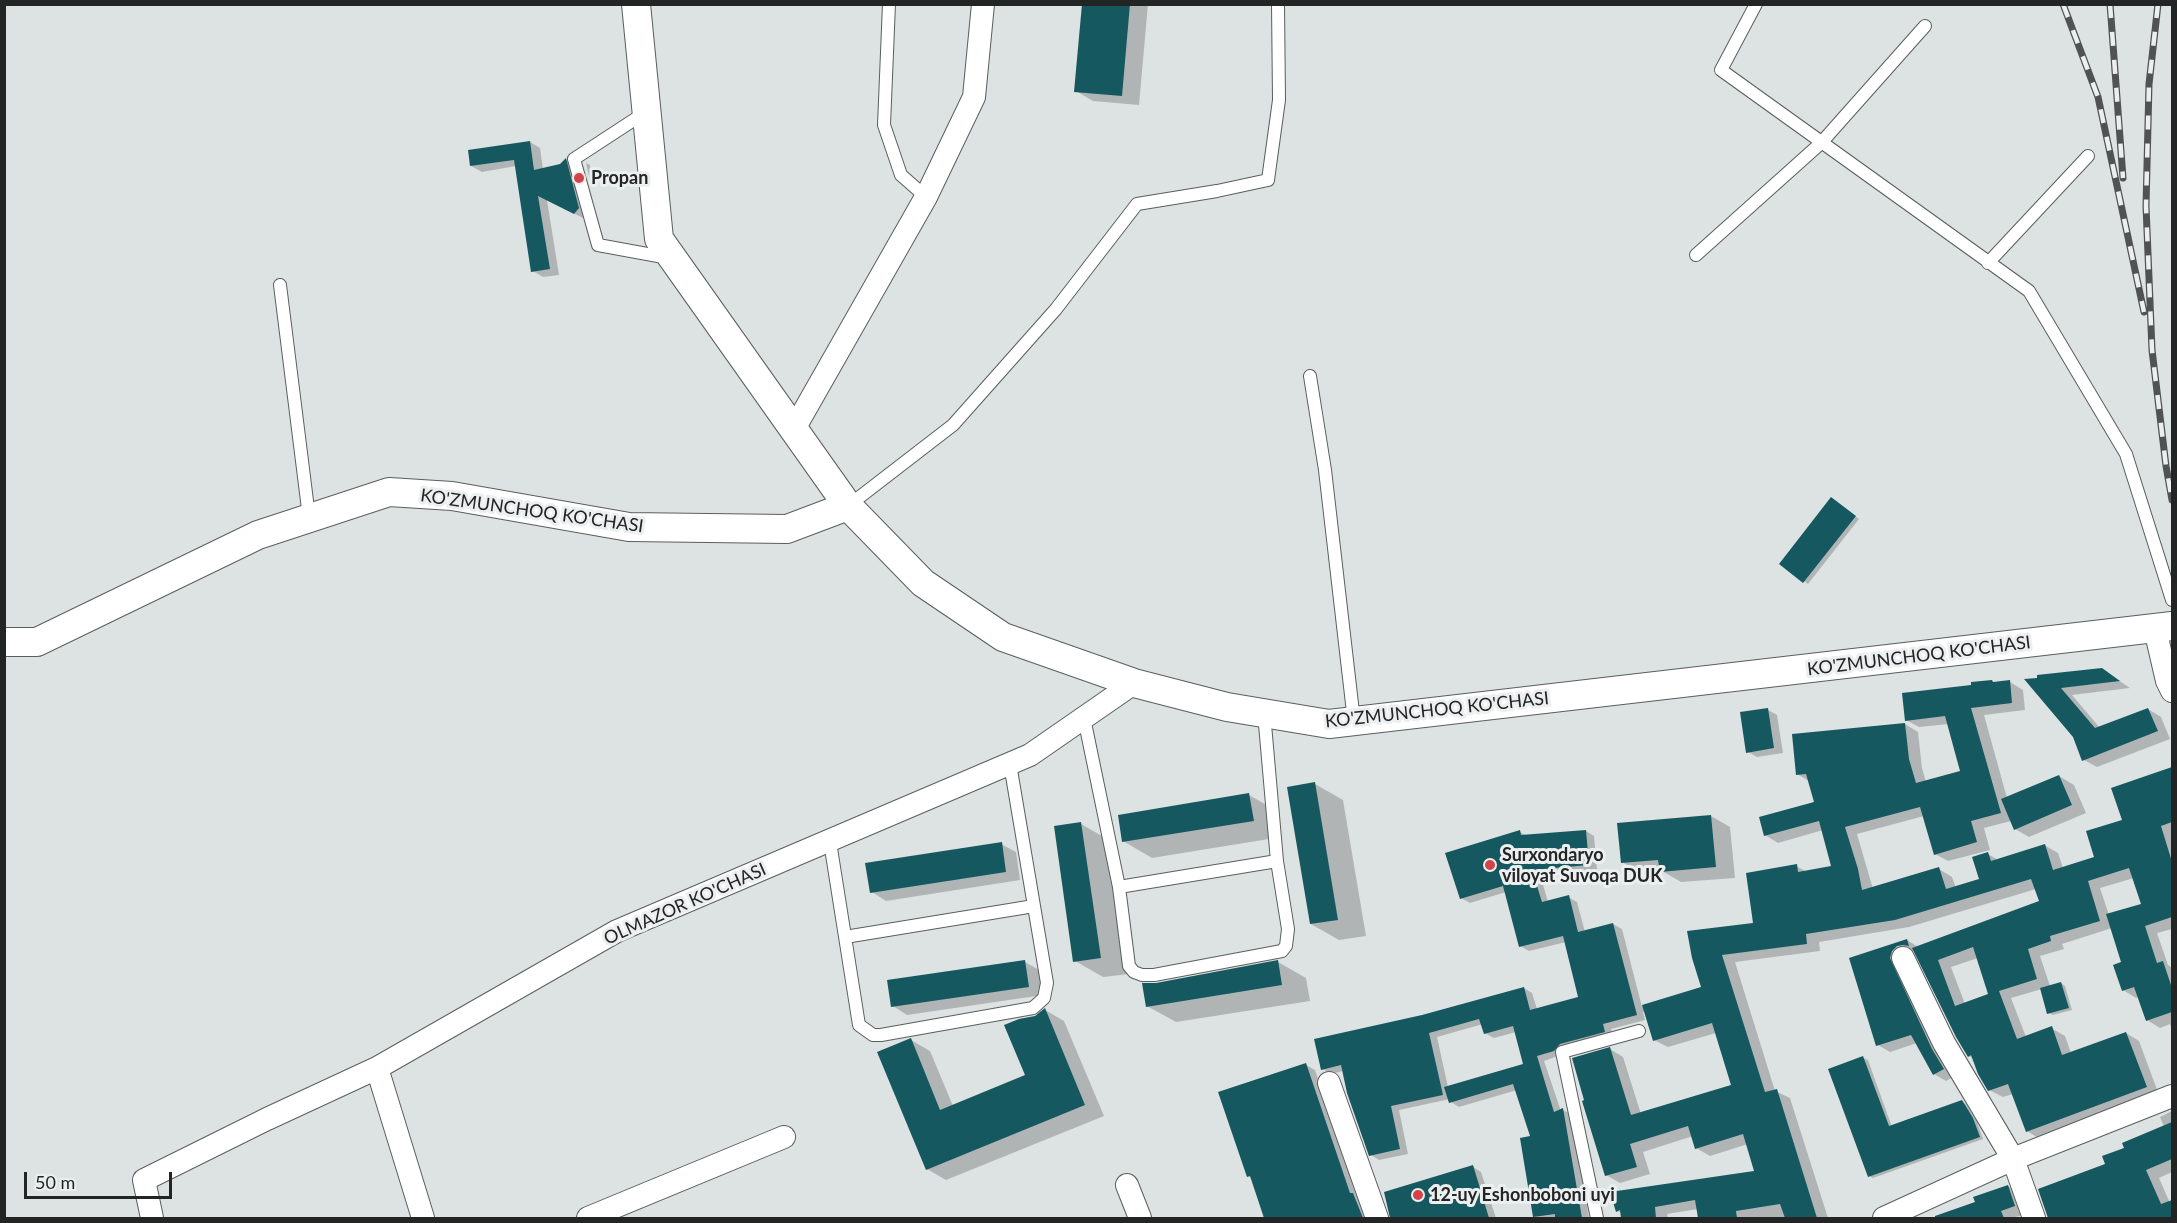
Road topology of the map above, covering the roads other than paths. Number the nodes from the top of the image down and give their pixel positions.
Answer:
1 (636, 4) edge
2 (889, 4) edge
3 (982, 4) edge
4 (1278, 4) edge
5 (1756, 4) edge
6 (1925, 26) dead end
7 (647, 112) junction
8 (1821, 142) junction
9 (2088, 156) dead end
10 (926, 197) junction
11 (1696, 255) dead end
12 (672, 258) junction
13 (1988, 263) junction
14 (280, 285) dead end
15 (1310, 376) dead end
16 (794, 429) junction
17 (848, 506) junction
18 (309, 517) junction
19 (2172, 600) edge
20 (2164, 627) edge
21 (4, 642) edge
22 (1134, 683) junction
23 (2172, 691) edge
24 (1264, 713) junction
25 (1084, 718) junction
26 (1354, 721) junction
27 (1010, 764) junction
28 (830, 842) junction
29 (1277, 861) junction
30 (1119, 887) junction
31 (1034, 906) junction
32 (845, 937) junction
33 (1903, 958) dead end
34 (1639, 1031) dead end
35 (377, 1068) junction
36 (1329, 1083) dead end
37 (2172, 1096) edge
38 (784, 1137) dead end
39 (2013, 1160) junction
40 (1127, 1185) dead end
41 (152, 1218) edge
42 (423, 1218) edge
43 (588, 1218) edge
44 (1140, 1218) edge
45 (1377, 1218) edge
46 (1597, 1218) edge
47 (1884, 1218) edge
48 (2034, 1218) edge

1 - 7 street
2 - 10 lane
3 - 10 street
4 - 17 lane
5 - 8 lane
6 - 8 lane
7 - 12 street
7 - 12 lane
8 - 11 lane
8 - 13 lane
9 - 13 lane
10 - 16 street
12 - 16 street
13 - 19 lane
14 - 18 lane
15 - 26 lane
16 - 17 street
17 - 18 street, KO'ZMUNCHOQ KO'CHASI
17 - 22 street, KO'ZMUNCHOQ KO'CHASI
18 - 21 street, KO'ZMUNCHOQ KO'CHASI
20 - 23 street
20 - 26 street, KO'ZMUNCHOQ KO'CHASI
22 - 24 street, KO'ZMUNCHOQ KO'CHASI
22 - 25 street, OLMAZOR KO'CHASI
24 - 26 street, KO'ZMUNCHOQ KO'CHASI
24 - 29 lane
25 - 27 street, OLMAZOR KO'CHASI
25 - 30 lane
27 - 28 street, OLMAZOR KO'CHASI
27 - 31 lane
28 - 32 lane
28 - 35 street, OLMAZOR KO'CHASI
29 - 30 lane
29 - 30 lane
31 - 32 lane
31 - 32 lane
33 - 39 street
34 - 46 lane
35 - 41 street, OLMAZOR KO'CHASI
35 - 42 street
36 - 45 street
37 - 39 street
38 - 43 street
39 - 47 street
39 - 48 street
40 - 44 street

